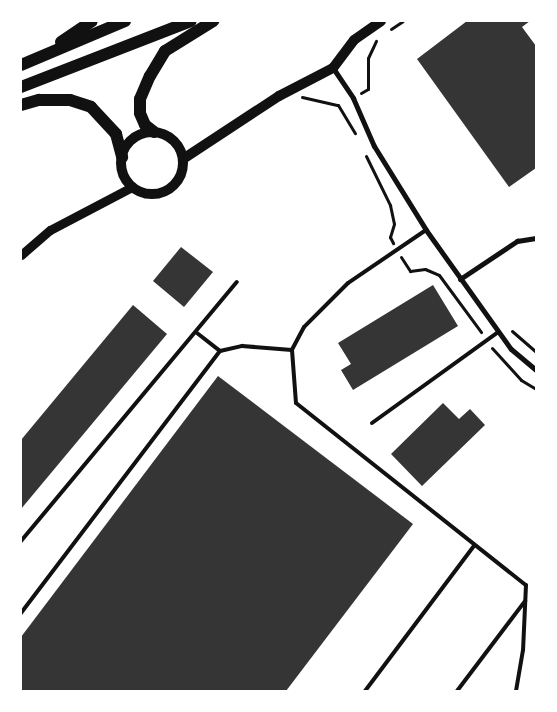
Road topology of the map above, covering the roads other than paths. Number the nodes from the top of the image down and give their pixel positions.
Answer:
1 (92, 21) edge
2 (125, 21) edge
3 (191, 21) edge
4 (213, 21) edge
5 (381, 21) edge
6 (36, 59) junction
7 (21, 65) edge
8 (333, 68) junction
9 (21, 87) edge
10 (21, 105) edge
11 (154, 132) junction
12 (122, 157) junction
13 (183, 160) junction
14 (132, 186) junction
15 (426, 230) junction
16 (536, 238) edge
17 (21, 255) edge
18 (460, 279) junction
19 (237, 282) dead end
20 (498, 332) junction
21 (197, 333) junction
22 (292, 350) junction
23 (220, 352) junction
24 (536, 370) edge
25 (372, 423) dead end
26 (21, 541) edge
27 (474, 546) junction
28 (525, 600) junction
29 (21, 613) edge
30 (364, 691) edge
31 (457, 691) edge
32 (516, 691) edge

1 - 6 main road
2 - 6 main road
3 - 9 main road
4 - 11 main road
5 - 8 main road
6 - 7 main road
8 - 13 main road
8 - 15 street
10 - 12 main road
11 - 12 main road
11 - 13 main road
12 - 14 main road
13 - 14 main road
14 - 17 street
15 - 18 street
15 - 22 lane
16 - 18 street
18 - 20 street
19 - 21 lane
20 - 24 street
20 - 25 lane
21 - 23 lane
21 - 26 lane
22 - 23 lane
22 - 27 lane
23 - 29 lane
27 - 28 lane
27 - 30 lane
28 - 31 lane
28 - 32 lane

